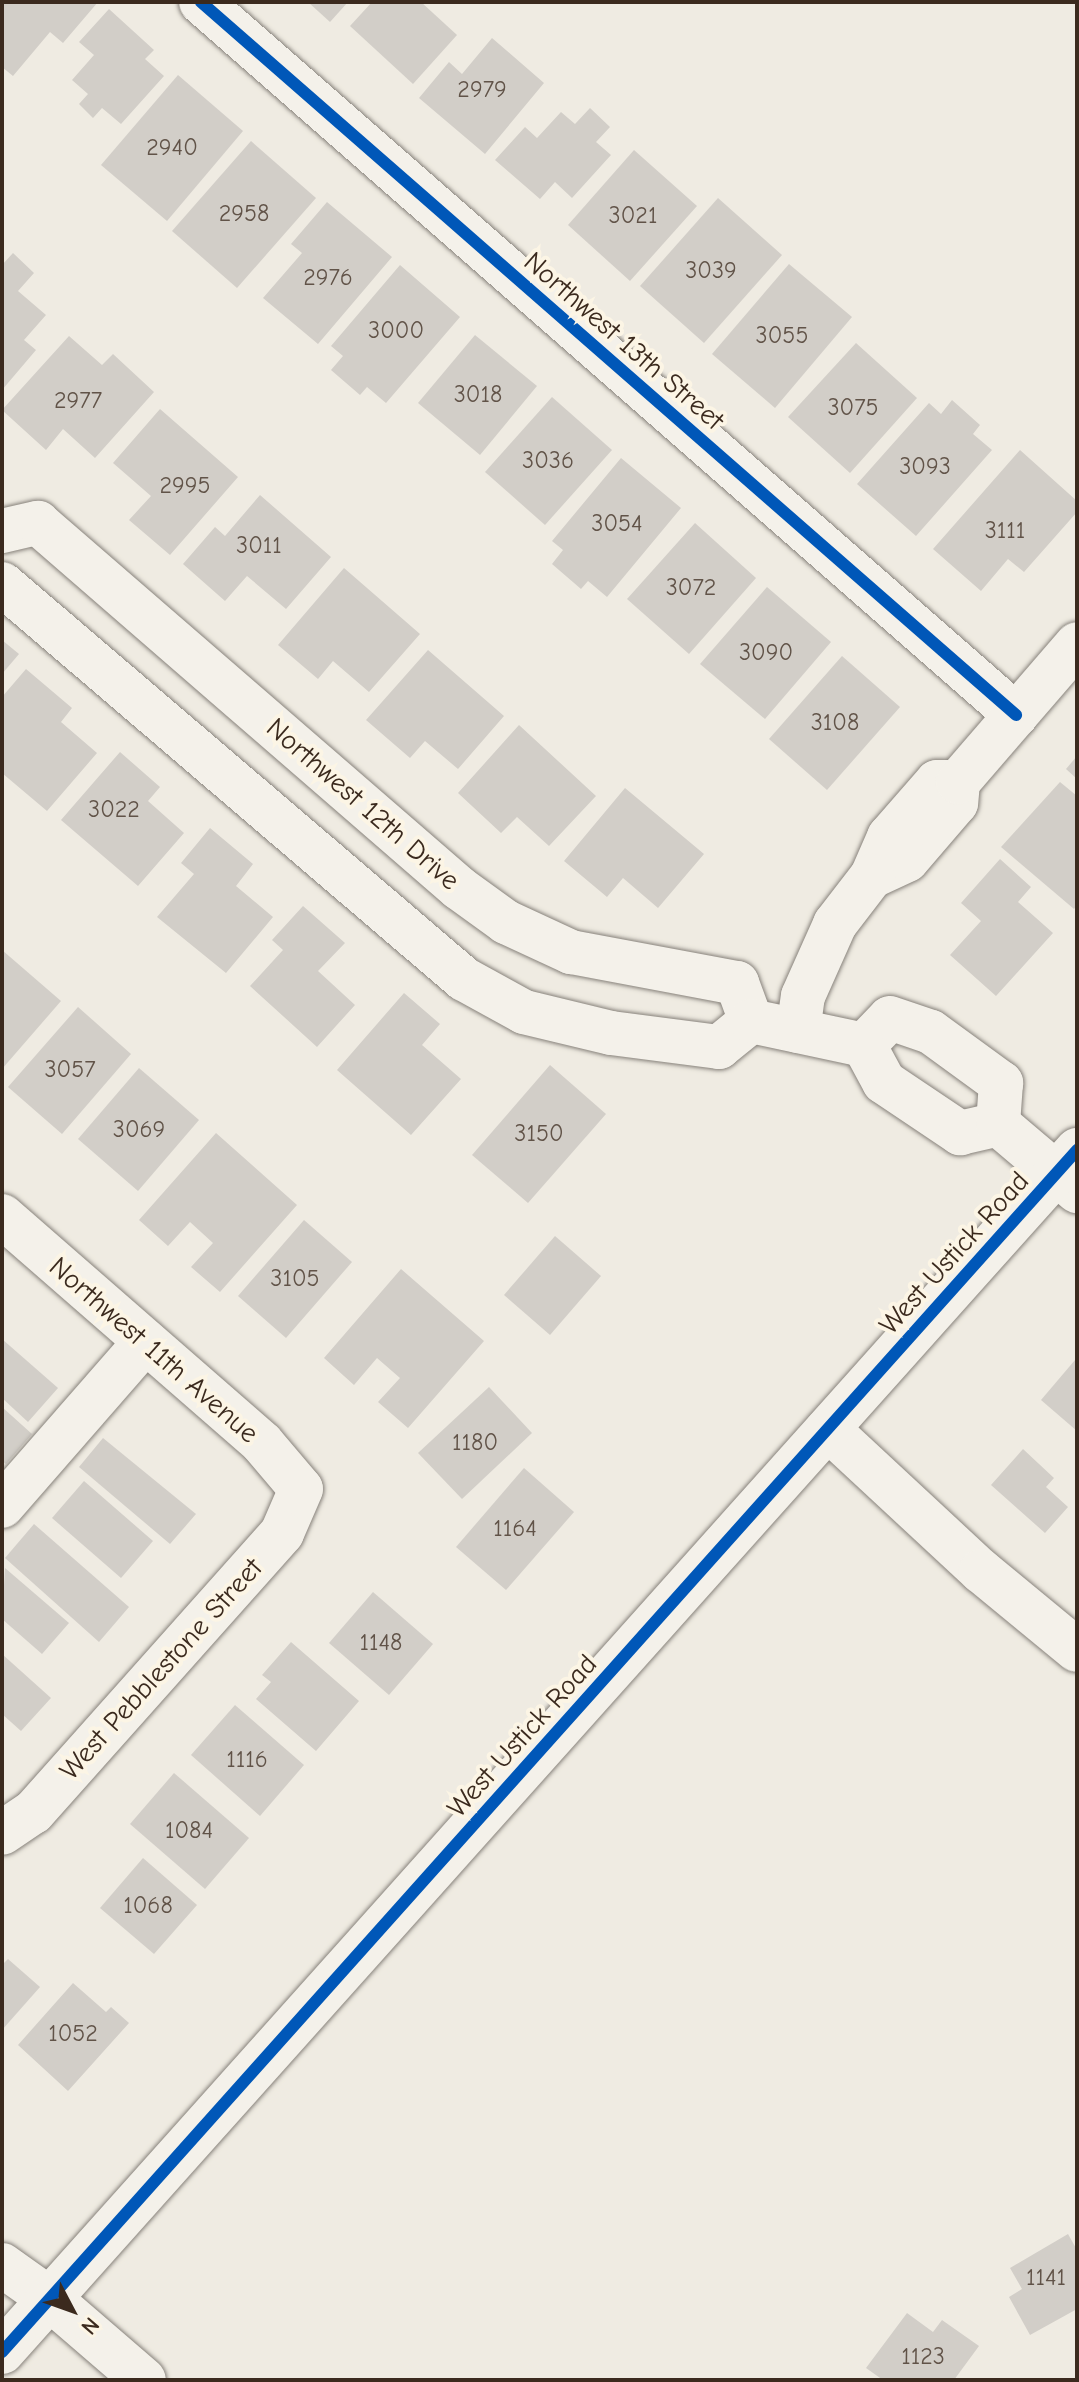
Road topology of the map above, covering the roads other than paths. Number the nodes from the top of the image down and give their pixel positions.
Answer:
1 (201, 2) edge
2 (2, 531) edge
3 (2, 584) edge
4 (1077, 644) edge
5 (1016, 715) junction
6 (751, 1021) junction
7 (798, 1031) junction
8 (864, 1045) junction
9 (998, 1124) junction
10 (1070, 1172) edge
11 (2, 1216) edge
12 (145, 1342) junction
13 (828, 1429) junction
14 (301, 1489) joint
15 (2, 1506) edge
16 (1077, 1650) edge
17 (2, 1833) edge
18 (2, 2265) edge
19 (50, 2299) junction
20 (2, 2352) edge
21 (144, 2380) edge

1 - 5 street, Northwest 13th Street
2 - 6 street, Northwest 12th Drive
3 - 6 street
4 - 5 street
5 - 7 street
6 - 7 street
7 - 8 street
8 - 9 street
8 - 9 street
9 - 10 street
10 - 13 street, West Ustick Road
11 - 12 street, Northwest 11th Avenue
12 - 14 street, Northwest 11th Avenue
12 - 15 street
13 - 16 street
13 - 19 street, West Ustick Road
14 - 17 street, West Pebblestone Street
18 - 19 street
19 - 20 street, West Ustick Road
19 - 21 street

